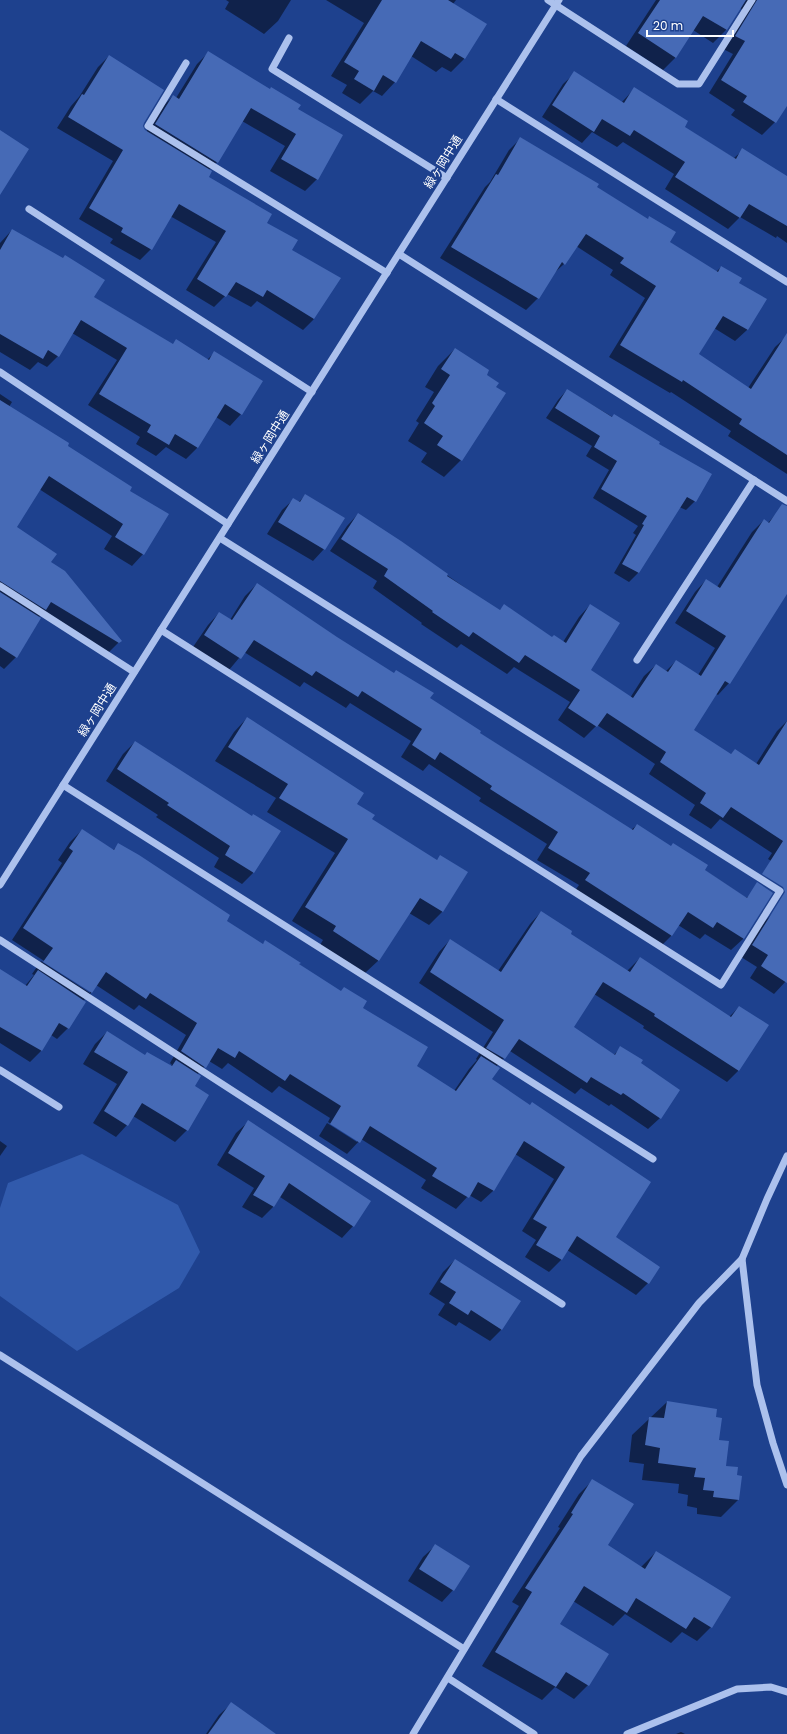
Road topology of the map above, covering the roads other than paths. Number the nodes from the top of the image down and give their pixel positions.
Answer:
1 (548, 0) edge
2 (752, 0) edge
3 (557, 2) edge
4 (289, 38) dead end
5 (186, 63) dead end
6 (496, 99) junction
7 (447, 178) junction
8 (29, 209) dead end
9 (399, 254) junction
10 (387, 273) junction
11 (787, 282) edge
12 (0, 372) edge
13 (312, 392) junction
14 (754, 480) junction
15 (787, 501) edge
16 (228, 524) junction
17 (220, 538) junction
18 (0, 586) edge
19 (161, 630) junction
20 (637, 660) dead end
21 (134, 672) junction
22 (63, 785) junction
23 (0, 884) edge
24 (0, 940) edge
25 (0, 1070) edge
26 (59, 1107) dead end
27 (787, 1156) edge
28 (652, 1159) dead end
29 (742, 1259) junction
30 (562, 1304) dead end
31 (0, 1355) edge
32 (787, 1485) edge
33 (464, 1649) junction
34 (448, 1678) junction
35 (787, 1692) edge
36 (413, 1734) edge
37 (534, 1734) edge
38 (627, 1734) edge

1 - 3 street
2 - 3 street
3 - 6 street, 緑ヶ岡中通
4 - 7 street
5 - 10 street
6 - 7 street, 緑ヶ岡中通
6 - 11 street
7 - 9 street, 緑ヶ岡中通
8 - 13 street
9 - 10 street, 緑ヶ岡中通
9 - 14 street
10 - 13 street, 緑ヶ岡中通
12 - 16 street
13 - 16 street, 緑ヶ岡中通
14 - 15 street
14 - 20 street
16 - 17 street, 緑ヶ岡中通
17 - 19 street, 緑ヶ岡中通
17 - 19 street
18 - 21 street
19 - 21 street, 緑ヶ岡中通
21 - 22 street, 緑ヶ岡中通
22 - 23 street, 緑ヶ岡中通
22 - 28 street
24 - 30 street
25 - 26 street
27 - 29 street
29 - 32 street
29 - 33 street
31 - 33 street
33 - 34 street
34 - 36 street
34 - 37 street
35 - 38 street

